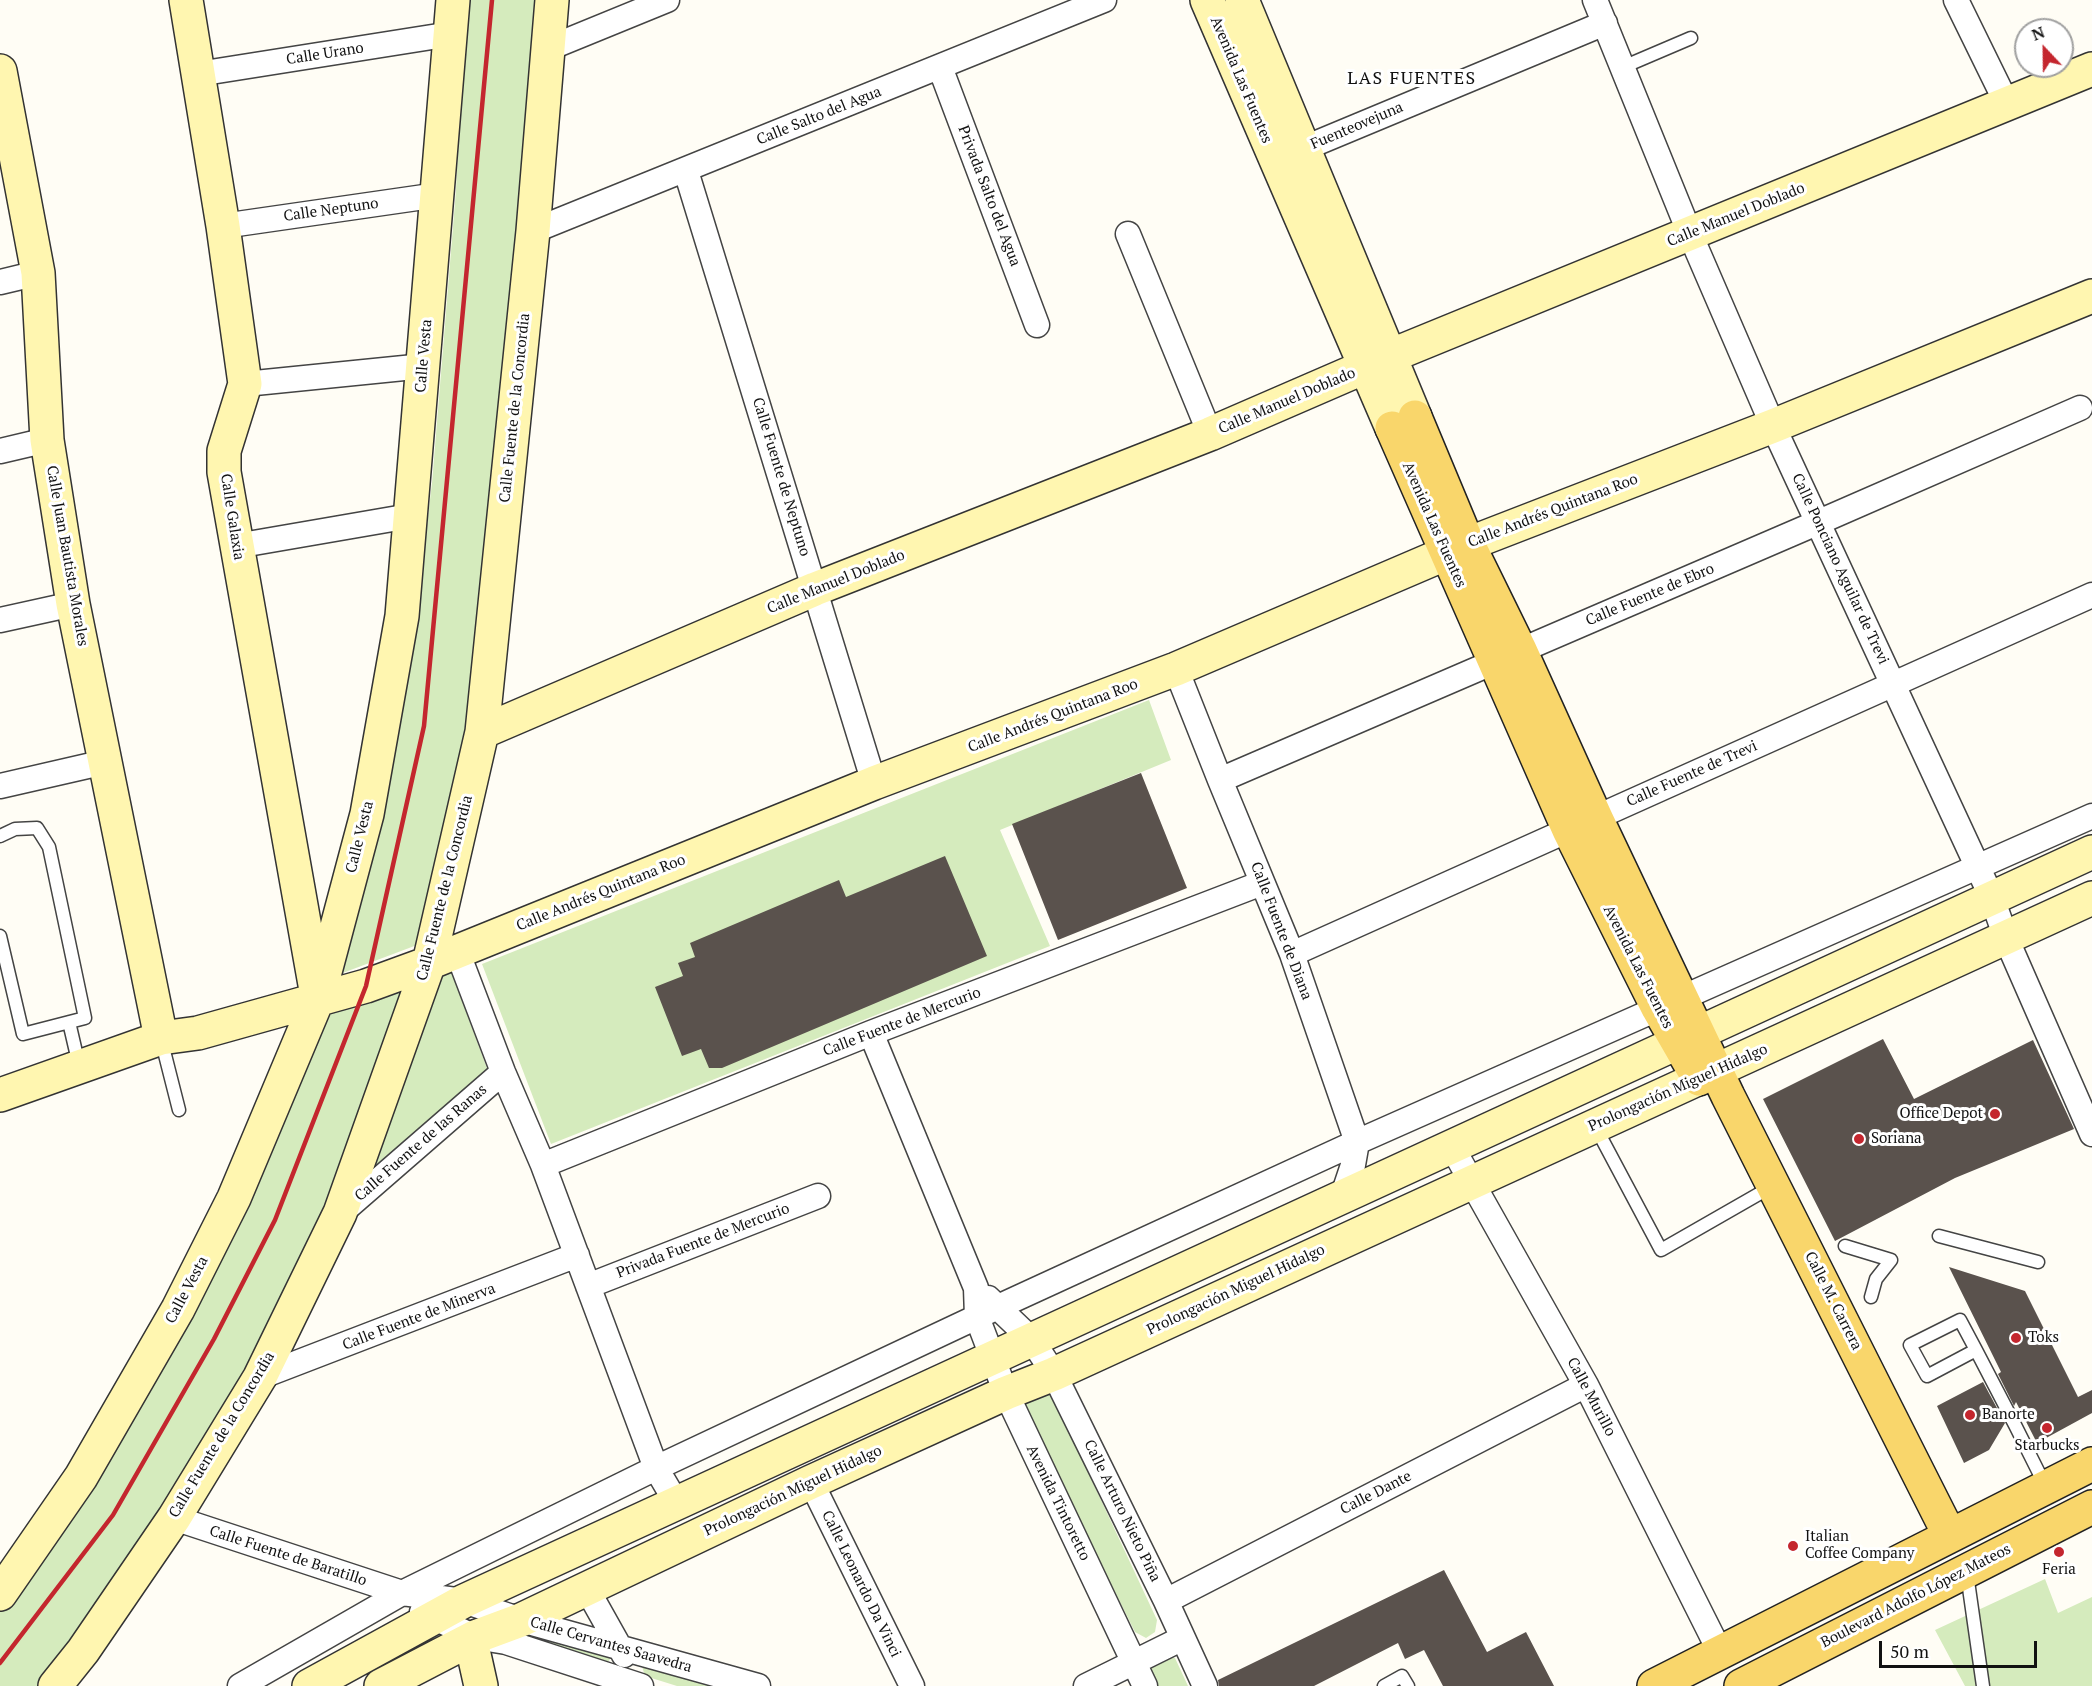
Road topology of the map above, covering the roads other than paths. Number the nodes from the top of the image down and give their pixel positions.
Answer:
1 (186, 0) edge
2 (453, 0) edge
3 (552, 0) edge
4 (667, 0) edge
5 (1104, 0) edge
6 (1207, 0) edge
7 (1242, 0) edge
8 (1595, 0) edge
9 (1956, 0) edge
10 (1605, 23) junction
11 (451, 34) junction
12 (1691, 38) dead end
13 (547, 49) junction
14 (940, 67) junction
15 (1623, 67) junction
16 (2092, 69) edge
17 (0, 71) edge
18 (198, 74) junction
19 (2007, 104) junction
20 (4, 117) edge
21 (1290, 154) junction
22 (686, 171) junction
23 (438, 195) junction
24 (223, 226) junction
25 (533, 231) junction
26 (1128, 234) dead end
27 (1690, 234) junction
28 (38, 273) junction
29 (0, 282) edge
30 (2092, 296) edge
31 (1037, 325) dead end
32 (1378, 362) junction
33 (424, 366) junction
34 (245, 384) junction
35 (2079, 408) dead end
36 (1773, 426) junction
37 (1210, 434) junction
38 (47, 440) junction
39 (0, 451) edge
40 (410, 516) junction
41 (1819, 522) junction
42 (236, 546) junction
43 (1458, 549) junction
44 (815, 589) junction
45 (2092, 594) edge
46 (73, 604) junction
47 (0, 620) edge
48 (1507, 656) junction
49 (1176, 669) junction
50 (1893, 684) junction
51 (482, 732) junction
52 (105, 762) junction
53 (1220, 780) junction
54 (874, 783) junction
55 (0, 786) edge
56 (2092, 816) edge
57 (1582, 824) junction
58 (0, 836) edge
59 (2092, 852) edge
60 (1976, 867) junction
61 (1262, 883) junction
62 (1992, 898) junction
63 (2092, 898) edge
64 (0, 936) edge
65 (2006, 938) junction
66 (1292, 954) junction
67 (443, 957) junction
68 (318, 998) junction
69 (1670, 1003) junction
70 (69, 1022) junction
71 (871, 1033) junction
72 (161, 1038) junction
73 (1688, 1038) junction
74 (79, 1066) junction
75 (503, 1072) junction
76 (1708, 1075) junction
77 (0, 1095) edge
78 (179, 1110) dead end
79 (2090, 1124) edge
80 (1595, 1125) junction
81 (1356, 1142) junction
82 (1452, 1147) junction
83 (543, 1165) junction
84 (1471, 1183) junction
85 (1775, 1185) junction
86 (818, 1196) dead end
87 (1342, 1198) junction
88 (340, 1213) junction
89 (1939, 1236) dead end
90 (1845, 1246) dead end
91 (577, 1255) junction
92 (2038, 1262) dead end
93 (588, 1286) junction
94 (1871, 1297) dead end
95 (988, 1312) junction
96 (1032, 1340) junction
97 (1976, 1350) junction
98 (993, 1356) junction
99 (1054, 1374) junction
100 (260, 1377) junction
101 (1586, 1385) junction
102 (1006, 1394) junction
103 (2092, 1464) edge
104 (656, 1468) junction
105 (811, 1482) junction
106 (2046, 1487) junction
107 (676, 1502) junction
108 (2092, 1507) edge
109 (174, 1518) junction
110 (1950, 1536) junction
111 (1967, 1570) junction
112 (587, 1589) junction
113 (402, 1593) junction
114 (0, 1594) edge
115 (464, 1601) junction
116 (1166, 1601) junction
117 (433, 1619) junction
118 (521, 1620) junction
119 (475, 1637) junction
120 (1183, 1638) junction
121 (620, 1647) junction
122 (1720, 1652) junction
123 (1134, 1663) junction
124 (56, 1686) edge
125 (240, 1686) edge
126 (309, 1686) edge
127 (381, 1686) edge
128 (481, 1686) edge
129 (641, 1686) edge
130 (758, 1686) edge
131 (912, 1686) edge
132 (1086, 1686) edge
133 (1145, 1686) edge
134 (1205, 1686) edge
135 (1384, 1686) edge
136 (1408, 1686) edge
137 (1654, 1686) edge
138 (1741, 1686) edge
139 (1983, 1686) edge

1 - 18 main road, Calle Galaxia
2 - 11 main road, Calle Vesta
3 - 13 main road, Calle Fuente de la Concordia
4 - 13 street
5 - 14 street, Calle Salto del Agua
6 - 21 main road, Avenida Las Fuentes
7 - 21 main road, Avenida Las Fuentes
8 - 10 street, Calle Ponciano Aguilar de Trevi
9 - 19 street
10 - 15 street, Calle Ponciano Aguilar de Trevi
10 - 21 street, Fuenteovejuna
11 - 18 street, Calle Urano
11 - 23 main road, Calle Vesta
12 - 15 lane
13 - 25 main road, Calle Fuente de la Concordia
14 - 22 street, Calle Salto del Agua
14 - 31 street, Privada Salto del Agua
15 - 27 street, Calle Ponciano Aguilar de Trevi
16 - 19 main road, Calle Manuel Doblado
17 - 20 main road, Calle Juan Bautista Morales
18 - 24 main road, Calle Galaxia
19 - 27 main road, Calle Manuel Doblado
20 - 28 main road, Calle Juan Bautista Morales
21 - 32 main road, Avenida Las Fuentes
22 - 25 street, Calle Salto del Agua
22 - 44 street, Calle Fuente de Neptuno
23 - 24 street, Calle Neptuno
23 - 33 main road, Calle Vesta
24 - 34 main road, Calle Galaxia
25 - 51 main road, Calle Fuente de la Concordia
26 - 37 street
27 - 32 main road, Calle Manuel Doblado
27 - 36 street, Calle Ponciano Aguilar de Trevi
28 - 29 street
28 - 38 main road, Calle Juan Bautista Morales
30 - 36 main road, Calle Andrés Quintana Roo
32 - 37 main road, Calle Manuel Doblado
32 - 43 main road, Avenida Las Fuentes
33 - 34 street
33 - 40 main road, Calle Vesta
34 - 42 main road, Calle Galaxia
35 - 41 street, Calle Fuente de Ebro
36 - 41 street, Calle Ponciano Aguilar de Trevi
36 - 43 main road, Calle Andrés Quintana Roo
37 - 44 main road, Calle Manuel Doblado
38 - 39 street
38 - 46 main road, Calle Juan Bautista Morales
40 - 42 street
40 - 68 main road, Calle Vesta
41 - 48 street, Calle Fuente de Ebro
41 - 50 street, Calle Ponciano Aguilar de Trevi
42 - 68 main road, Calle Galaxia
43 - 48 main road, Avenida Las Fuentes
43 - 49 main road, Calle Andrés Quintana Roo
44 - 51 main road, Calle Manuel Doblado
44 - 54 street, Calle Fuente de Neptuno
45 - 50 street, Calle Fuente de Trevi
46 - 47 street
46 - 52 main road, Calle Juan Bautista Morales
48 - 53 street, Calle Fuente de Ebro
48 - 57 main road, Avenida Las Fuentes
49 - 53 street, Calle Fuente de Diana
49 - 54 main road, Calle Andrés Quintana Roo
50 - 57 street, Calle Fuente de Trevi
50 - 60 street, Calle Ponciano Aguilar de Trevi
51 - 67 main road, Calle Fuente de la Concordia
52 - 55 street
52 - 72 main road, Calle Juan Bautista Morales
53 - 61 street, Calle Fuente de Diana
54 - 67 main road, Calle Andrés Quintana Roo
56 - 60 street
57 - 66 street, Calle Fuente de Trevi
57 - 69 main road, Avenida Las Fuentes
58 - 70 lane
59 - 62 main road
60 - 62 street, Calle Ponciano Aguilar de Trevi
60 - 69 street
61 - 66 street, Calle Fuente de Diana
61 - 71 street, Calle Fuente de Mercurio
62 - 65 street, Calle Ponciano Aguilar de Trevi
62 - 73 main road
63 - 65 main road, Prolongación Miguel Hidalgo
64 - 70 lane
65 - 76 main road, Prolongación Miguel Hidalgo
65 - 79 street, Calle Ponciano Aguilar de Trevi
66 - 81 street, Calle Fuente de Diana
67 - 68 main road, Calle Andrés Quintana Roo
67 - 75 street
67 - 88 main road, Calle Fuente de la Concordia
68 - 72 main road, Calle Andrés Quintana Roo
68 - 114 main road, Calle Vesta
69 - 73 main road, Avenida Las Fuentes
69 - 81 street
70 - 74 lane
71 - 83 street, Calle Fuente de Mercurio
71 - 95 street
72 - 74 main road, Calle Andrés Quintana Roo
72 - 78 lane
73 - 76 main road, Calle M. Carrera
73 - 82 main road
74 - 77 main road, Calle Andrés Quintana Roo
75 - 83 street
75 - 88 street, Calle Fuente de las Ranas
76 - 80 main road, Prolongación Miguel Hidalgo
76 - 85 main road, Calle M. Carrera
80 - 84 main road, Prolongación Miguel Hidalgo
80 - 85 lane
81 - 87 street, Calle Fuente de Diana
81 - 95 street
82 - 84 street, Calle Murillo
82 - 87 main road
83 - 91 street
84 - 99 main road, Prolongación Miguel Hidalgo
84 - 101 street, Calle Murillo
85 - 110 main road, Calle M. Carrera
86 - 93 street, Privada Fuente de Mercurio
87 - 96 main road
88 - 100 main road, Calle Fuente de la Concordia
89 - 92 lane
90 - 94 lane
91 - 93 street
91 - 100 street, Calle Fuente de Minerva
93 - 104 street
95 - 96 street
95 - 98 street, Avenida Tintoretto
95 - 104 street
96 - 98 main road
96 - 99 street, Calle Arturo Nieto Piña
97 - 97 lane
97 - 106 lane
98 - 102 street, Avenida Tintoretto
98 - 107 main road
99 - 102 main road, Prolongación Miguel Hidalgo
99 - 116 street, Calle Arturo Nieto Piña
100 - 109 main road, Calle Fuente de la Concordia
101 - 116 street, Calle Dante
101 - 122 street, Calle Murillo
102 - 105 main road, Prolongación Miguel Hidalgo
102 - 123 street, Avenida Tintoretto
103 - 106 main road
104 - 107 street
104 - 113 street
105 - 112 main road, Prolongación Miguel Hidalgo
105 - 131 street, Calle Leonardo Da Vinci
106 - 110 main road
107 - 115 main road
108 - 111 main road, Boulevard Adolfo López Mateos
109 - 113 street, Calle Fuente de Baratillo
109 - 124 main road, Calle Fuente de la Concordia
110 - 111 street, Calle M. Carrera
110 - 122 main road
111 - 138 main road, Boulevard Adolfo López Mateos
111 - 139 lane
112 - 118 main road, Prolongación Miguel Hidalgo
112 - 121 street
113 - 115 street, Calle Fuente de Baratillo
113 - 117 street, Calle Fuente de Baratillo
113 - 125 street
115 - 117 main road
115 - 118 street, Calle Cervantes Saavedra
116 - 120 street, Calle Arturo Nieto Piña
117 - 119 street, Calle Cervantes Saavedra
117 - 126 main road
118 - 119 main road, Prolongación Miguel Hidalgo
118 - 121 street, Calle Cervantes Saavedra
119 - 127 main road, Prolongación Miguel Hidalgo
119 - 128 main road
119 - 129 street, Calle Cervantes Saavedra
120 - 123 street
120 - 134 street, Calle Arturo Nieto Piña
121 - 129 street
121 - 130 street, Calle Cervantes Saavedra
122 - 137 main road
123 - 132 street
123 - 133 street, Avenida Tintoretto
135 - 136 lane

